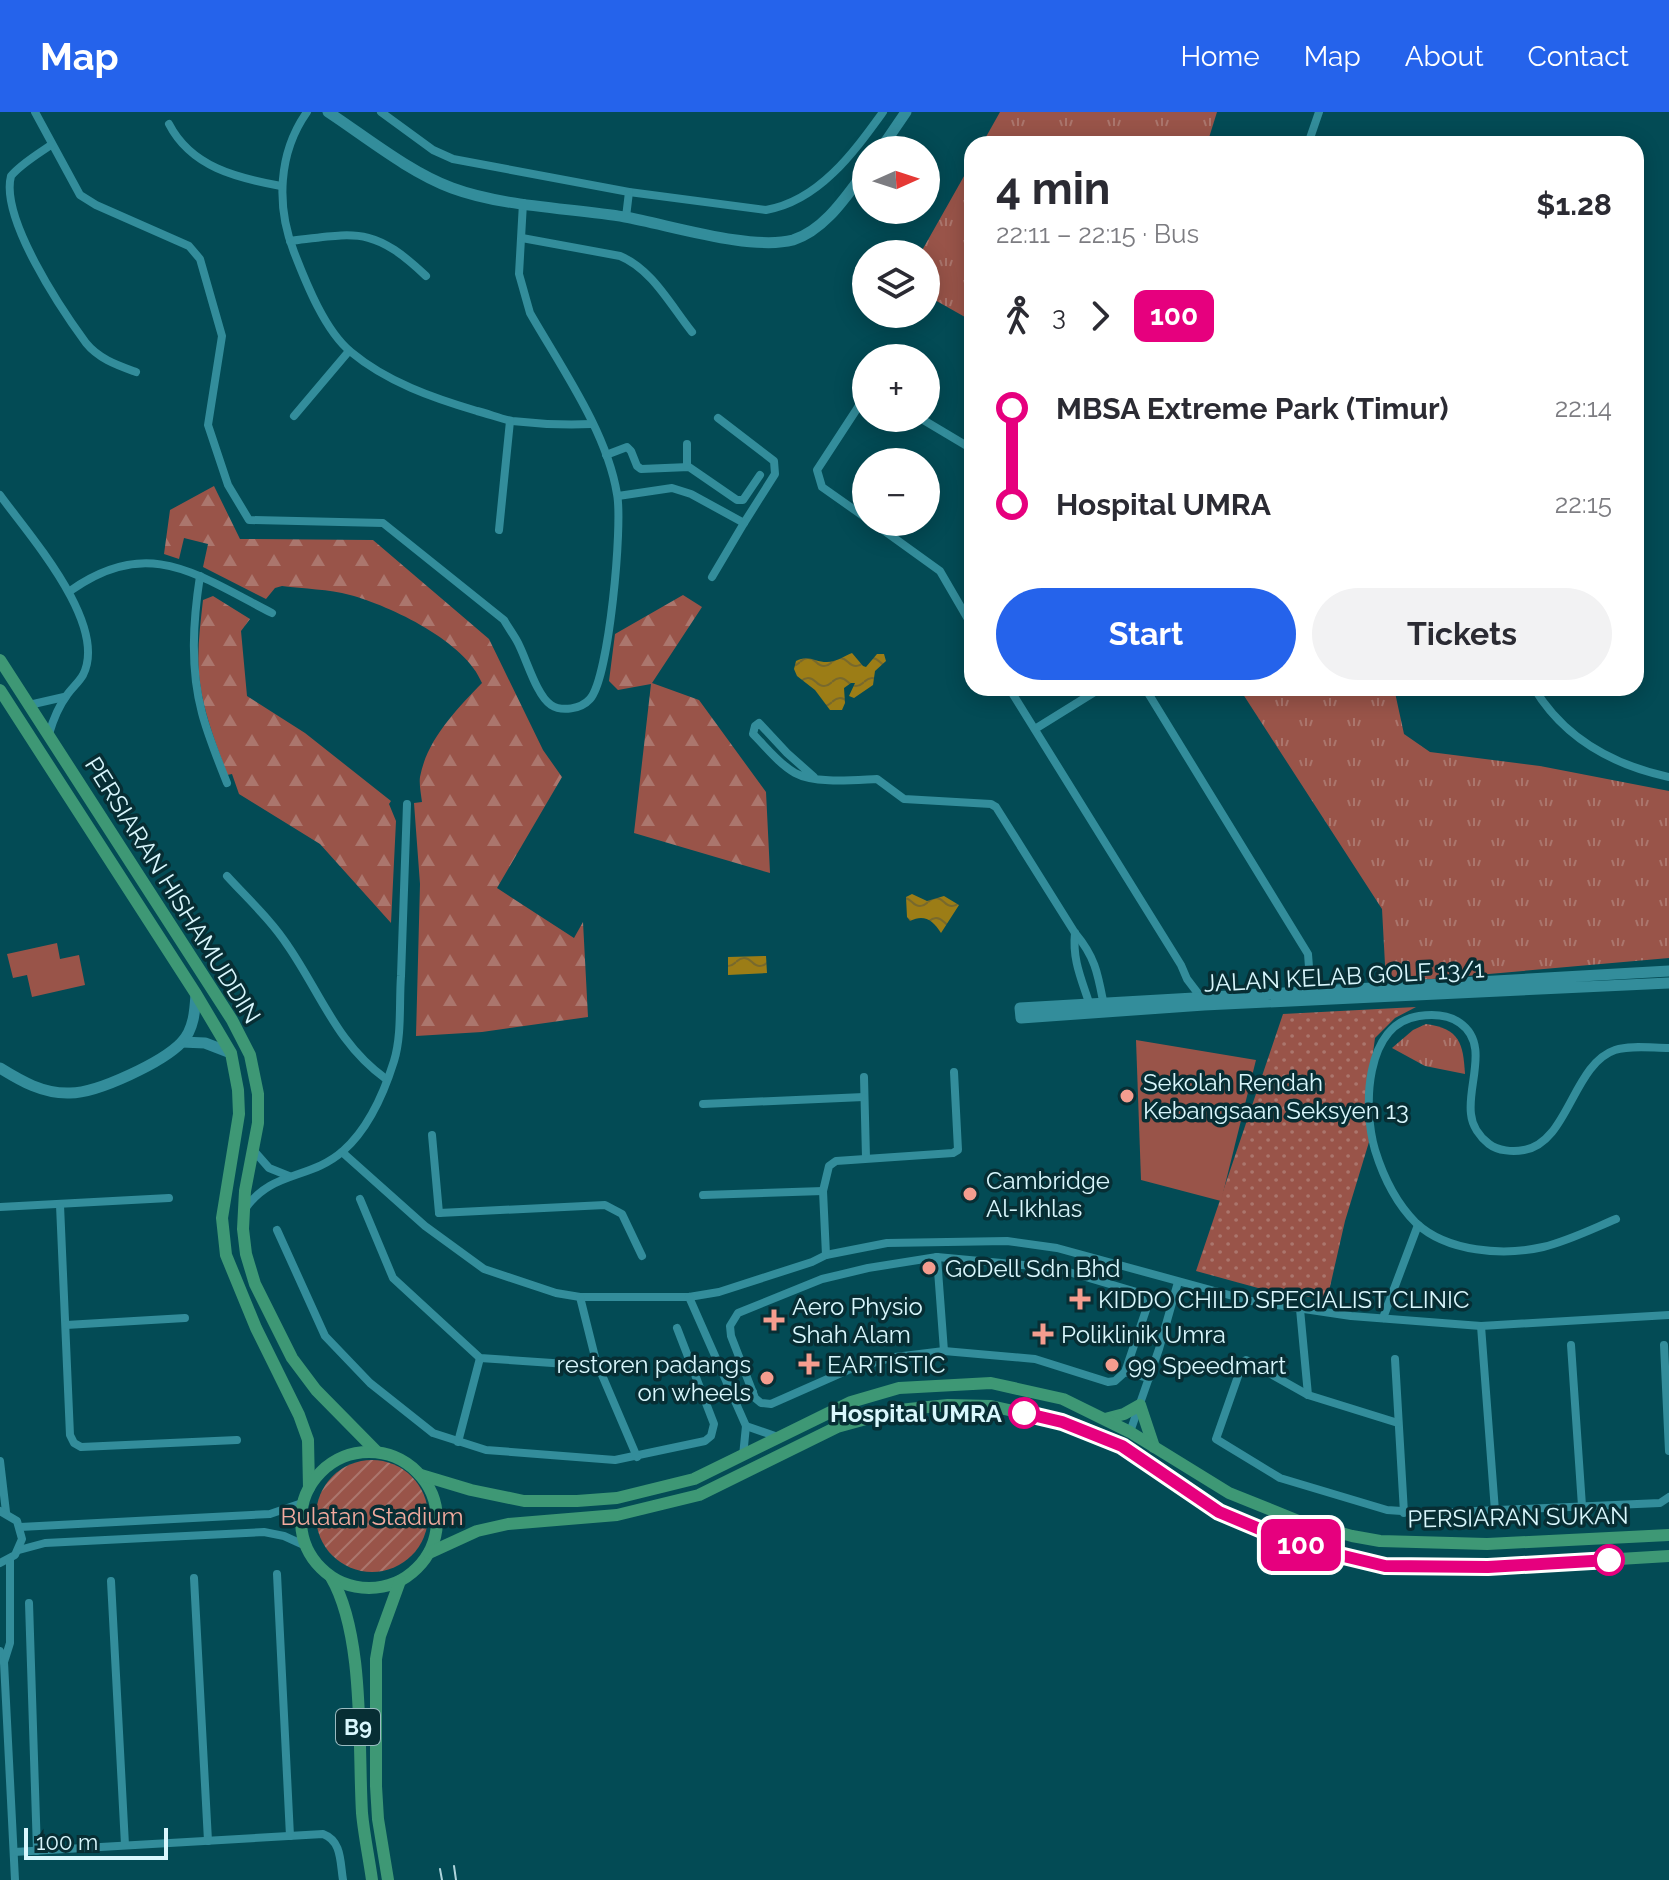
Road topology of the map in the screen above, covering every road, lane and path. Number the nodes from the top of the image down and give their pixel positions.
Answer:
1 (35, 112) edge
2 (328, 112) edge
3 (381, 112) edge
4 (883, 112) edge
5 (906, 112) edge
6 (1319, 112) edge
7 (303, 118) edge
8 (169, 124) dead end
9 (890, 136) edge
10 (1311, 136) edge
11 (51, 145) junction
12 (281, 186) junction
13 (852, 188) edge
14 (629, 192) junction
15 (523, 203) junction
16 (4, 211) dead end
17 (626, 217) junction
18 (10, 234) dead end
19 (522, 238) junction
20 (290, 241) junction
21 (426, 276) dead end
22 (692, 332) dead end
23 (349, 351) junction
24 (136, 372) dead end
25 (294, 416) dead end
26 (852, 416) edge
27 (718, 418) dead end
28 (510, 421) junction
29 (592, 424) junction
30 (940, 430) edge
31 (687, 444) dead end
32 (964, 444) edge
33 (606, 455) junction
34 (687, 466) junction
35 (760, 475) dead end
36 (0, 495) edge
37 (618, 496) junction
38 (852, 508) edge
39 (744, 523) junction
40 (499, 530) dead end
41 (891, 536) edge
42 (200, 576) junction
43 (712, 577) dead end
44 (70, 591) junction
45 (964, 612) edge
46 (272, 613) dead end
47 (0, 660) edge
48 (0, 690) edge
49 (1014, 696) edge
50 (1088, 696) edge
51 (1150, 696) edge
52 (1539, 696) edge
53 (65, 697) junction
54 (29, 705) junction
55 (1035, 729) junction
56 (49, 734) junction
57 (814, 777) junction
58 (1669, 777) edge
59 (227, 783) dead end
60 (407, 804) dead end
61 (227, 876) dead end
62 (1075, 933) junction
63 (1669, 971) edge
64 (1669, 983) edge
65 (196, 994) junction
66 (1317, 995) junction
67 (1204, 1002) junction
68 (1090, 1008) junction
69 (1105, 1008) junction
70 (1021, 1018) dead end
71 (182, 1042) junction
72 (1669, 1048) edge
73 (231, 1053) junction
74 (0, 1068) edge
75 (954, 1072) dead end
76 (864, 1077) dead end
77 (386, 1079) junction
78 (864, 1097) junction
79 (703, 1104) dead end
80 (432, 1135) dead end
81 (254, 1151) junction
82 (342, 1152) junction
83 (866, 1158) junction
84 (290, 1177) junction
85 (823, 1191) junction
86 (703, 1195) dead end
87 (169, 1198) dead end
88 (360, 1199) dead end
89 (60, 1205) junction
90 (0, 1207) edge
91 (243, 1210) junction
92 (439, 1213) junction
93 (1616, 1219) dead end
94 (1418, 1225) junction
95 (425, 1226) junction
96 (277, 1230) dead end
97 (1057, 1248) junction
98 (826, 1255) junction
99 (642, 1256) dead end
100 (937, 1257) junction
101 (812, 1262) junction
102 (1055, 1268) junction
103 (822, 1279) junction
104 (1178, 1282) junction
105 (580, 1297) junction
106 (689, 1297) junction
107 (1300, 1309) junction
108 (1669, 1315) edge
109 (185, 1318) dead end
110 (1383, 1318) junction
111 (66, 1325) junction
112 (1481, 1326) junction
113 (677, 1328) dead end
114 (1571, 1345) dead end
115 (1664, 1345) dead end
116 (944, 1351) junction
117 (480, 1358) junction
118 (1395, 1359) dead end
119 (596, 1361) junction
120 (1125, 1372) junction
121 (1149, 1378) junction
122 (726, 1383) junction
123 (753, 1392) junction
124 (1308, 1395) junction
125 (1140, 1405) junction
126 (1105, 1419) junction
127 (1398, 1423) junction
128 (746, 1426) junction
129 (1130, 1432) junction
130 (778, 1437) junction
131 (1106, 1439) junction
132 (237, 1440) dead end
133 (458, 1442) junction
134 (1154, 1447) junction
135 (1669, 1451) edge
136 (377, 1452) junction
137 (743, 1456) junction
138 (637, 1457) junction
139 (1140, 1458) junction
140 (0, 1461) edge
141 (421, 1475) junction
142 (309, 1488) junction
143 (1669, 1497) edge
144 (302, 1503) junction
145 (1582, 1506) junction
146 (1495, 1511) junction
147 (3, 1512) edge
148 (1404, 1513) junction
149 (20, 1527) junction
150 (1669, 1535) edge
151 (306, 1546) junction
152 (19, 1550) junction
153 (429, 1553) junction
154 (1669, 1556) edge
155 (10, 1559) junction
156 (0, 1563) edge
157 (277, 1574) dead end
158 (331, 1577) junction
159 (194, 1578) dead end
160 (111, 1581) dead end
161 (400, 1581) junction
162 (29, 1603) dead end
163 (0, 1651) edge
164 (4, 1662) junction
165 (3, 1725) edge
166 (290, 1836) junction
167 (208, 1841) junction
168 (125, 1845) junction
169 (37, 1851) junction
170 (14, 1852) junction
171 (15, 1880) edge
172 (343, 1880) edge
173 (372, 1880) edge
174 (388, 1880) edge

1 - 11 street
2 - 15 street
3 - 14 street
4 - 14 street
5 - 9 street
6 - 10 street
7 - 12 street
8 - 12 street
11 - 16 street
11 - 37 street
12 - 20 street
13 - 17 street
14 - 17 street
15 - 17 street
15 - 19 street
18 - 24 street
19 - 22 street
19 - 29 street
20 - 21 street
20 - 23 street
23 - 25 street
23 - 28 street
26 - 38 street
27 - 39 street
28 - 29 street
28 - 40 street
29 - 33 street
30 - 32 street
31 - 34 street
33 - 34 street
33 - 37 street
34 - 35 street
36 - 44 street
37 - 39 street
39 - 43 street
41 - 45 street
42 - 44 street
42 - 46 street
42 - 59 street
44 - 53 street
47 - 54 main road, PERSIARAN HISHAMUDDIN
48 - 65 main road, PERSIARAN HISHAMUDDIN
49 - 55 street
50 - 55 street
51 - 66 street
52 - 58 street
53 - 54 street
53 - 56 street
54 - 56 main road, PERSIARAN HISHAMUDDIN
55 - 67 street
56 - 81 main road, PERSIARAN HISHAMUDDIN
57 - 57 street
57 - 62 street
60 - 77 street
61 - 77 street
62 - 68 street
62 - 69 street
63 - 66 street
64 - 66 street, JALAN KELAB GOLF 13/1
65 - 71 street
65 - 73 main road, PERSIARAN HISHAMUDDIN
66 - 67 street, JALAN KELAB GOLF 13/1
67 - 69 street, JALAN KELAB GOLF 13/1
68 - 69 street, JALAN KELAB GOLF 13/1
68 - 70 street, JALAN KELAB GOLF 13/1
71 - 73 street
71 - 74 street
72 - 94 street
73 - 142 main road, PERSIARAN HISHAMUDDIN
75 - 83 street
76 - 78 street
77 - 82 street
78 - 79 street
78 - 83 street
80 - 92 street
81 - 84 street
81 - 91 main road, PERSIARAN HISHAMUDDIN
82 - 84 street
82 - 95 street
83 - 85 street
84 - 91 street
85 - 86 street
85 - 98 street
87 - 89 street
88 - 117 street
89 - 90 street
89 - 111 street
91 - 136 main road, PERSIARAN HISHAMUDDIN
92 - 95 street
92 - 99 street
93 - 94 street
94 - 110 street
95 - 105 street
96 - 133 street
97 - 98 street
97 - 102 street
97 - 104 street
98 - 101 street
100 - 102 street
100 - 103 street
100 - 116 street
101 - 103 street
101 - 106 street
102 - 120 street
103 - 123 street
104 - 107 street
104 - 121 street
105 - 106 street
105 - 119 street
106 - 122 street
107 - 110 street
107 - 124 street
108 - 112 street
109 - 111 street
110 - 112 street
111 - 132 street
112 - 146 street
113 - 138 street
114 - 145 street
115 - 135 street
116 - 120 street
116 - 123 street
117 - 119 street
117 - 133 street
118 - 127 street
119 - 138 street
120 - 121 street
121 - 125 street
122 - 123 street
122 - 128 street
124 - 127 street
124 - 148 street
125 - 126 main road
125 - 129 street
125 - 134 main road
126 - 129 main road, PERSIARAN SUKAN
126 - 130 main road, PERSIARAN SUKAN
127 - 148 street
128 - 130 street
128 - 137 street
129 - 131 main road
129 - 134 main road, PERSIARAN SUKAN
129 - 139 main road
130 - 137 main road, PERSIARAN SUKAN
131 - 139 main road, PERSIARAN SUKAN / B9
131 - 153 main road, PERSIARAN SUKAN / B9
133 - 138 street
134 - 150 main road, PERSIARAN SUKAN
136 - 141 main road
136 - 142 main road
137 - 141 main road, PERSIARAN SUKAN
139 - 154 main road, PERSIARAN SUKAN / B9
140 - 147 street
141 - 153 main road
142 - 144 main road
143 - 145 street
144 - 149 street
144 - 151 main road
145 - 146 street
146 - 148 street
147 - 149 street
149 - 152 street
151 - 152 street
151 - 158 main road, B9
152 - 155 street
153 - 161 main road, B9
155 - 156 street
155 - 164 street
157 - 166 street
158 - 161 main road
158 - 173 main road, B9
159 - 167 street
160 - 168 street
161 - 174 main road, B9
162 - 169 street
163 - 164 street
164 - 165 street
165 - 170 street
166 - 167 street
166 - 172 street
167 - 168 street
168 - 169 street
169 - 170 street
170 - 171 street

